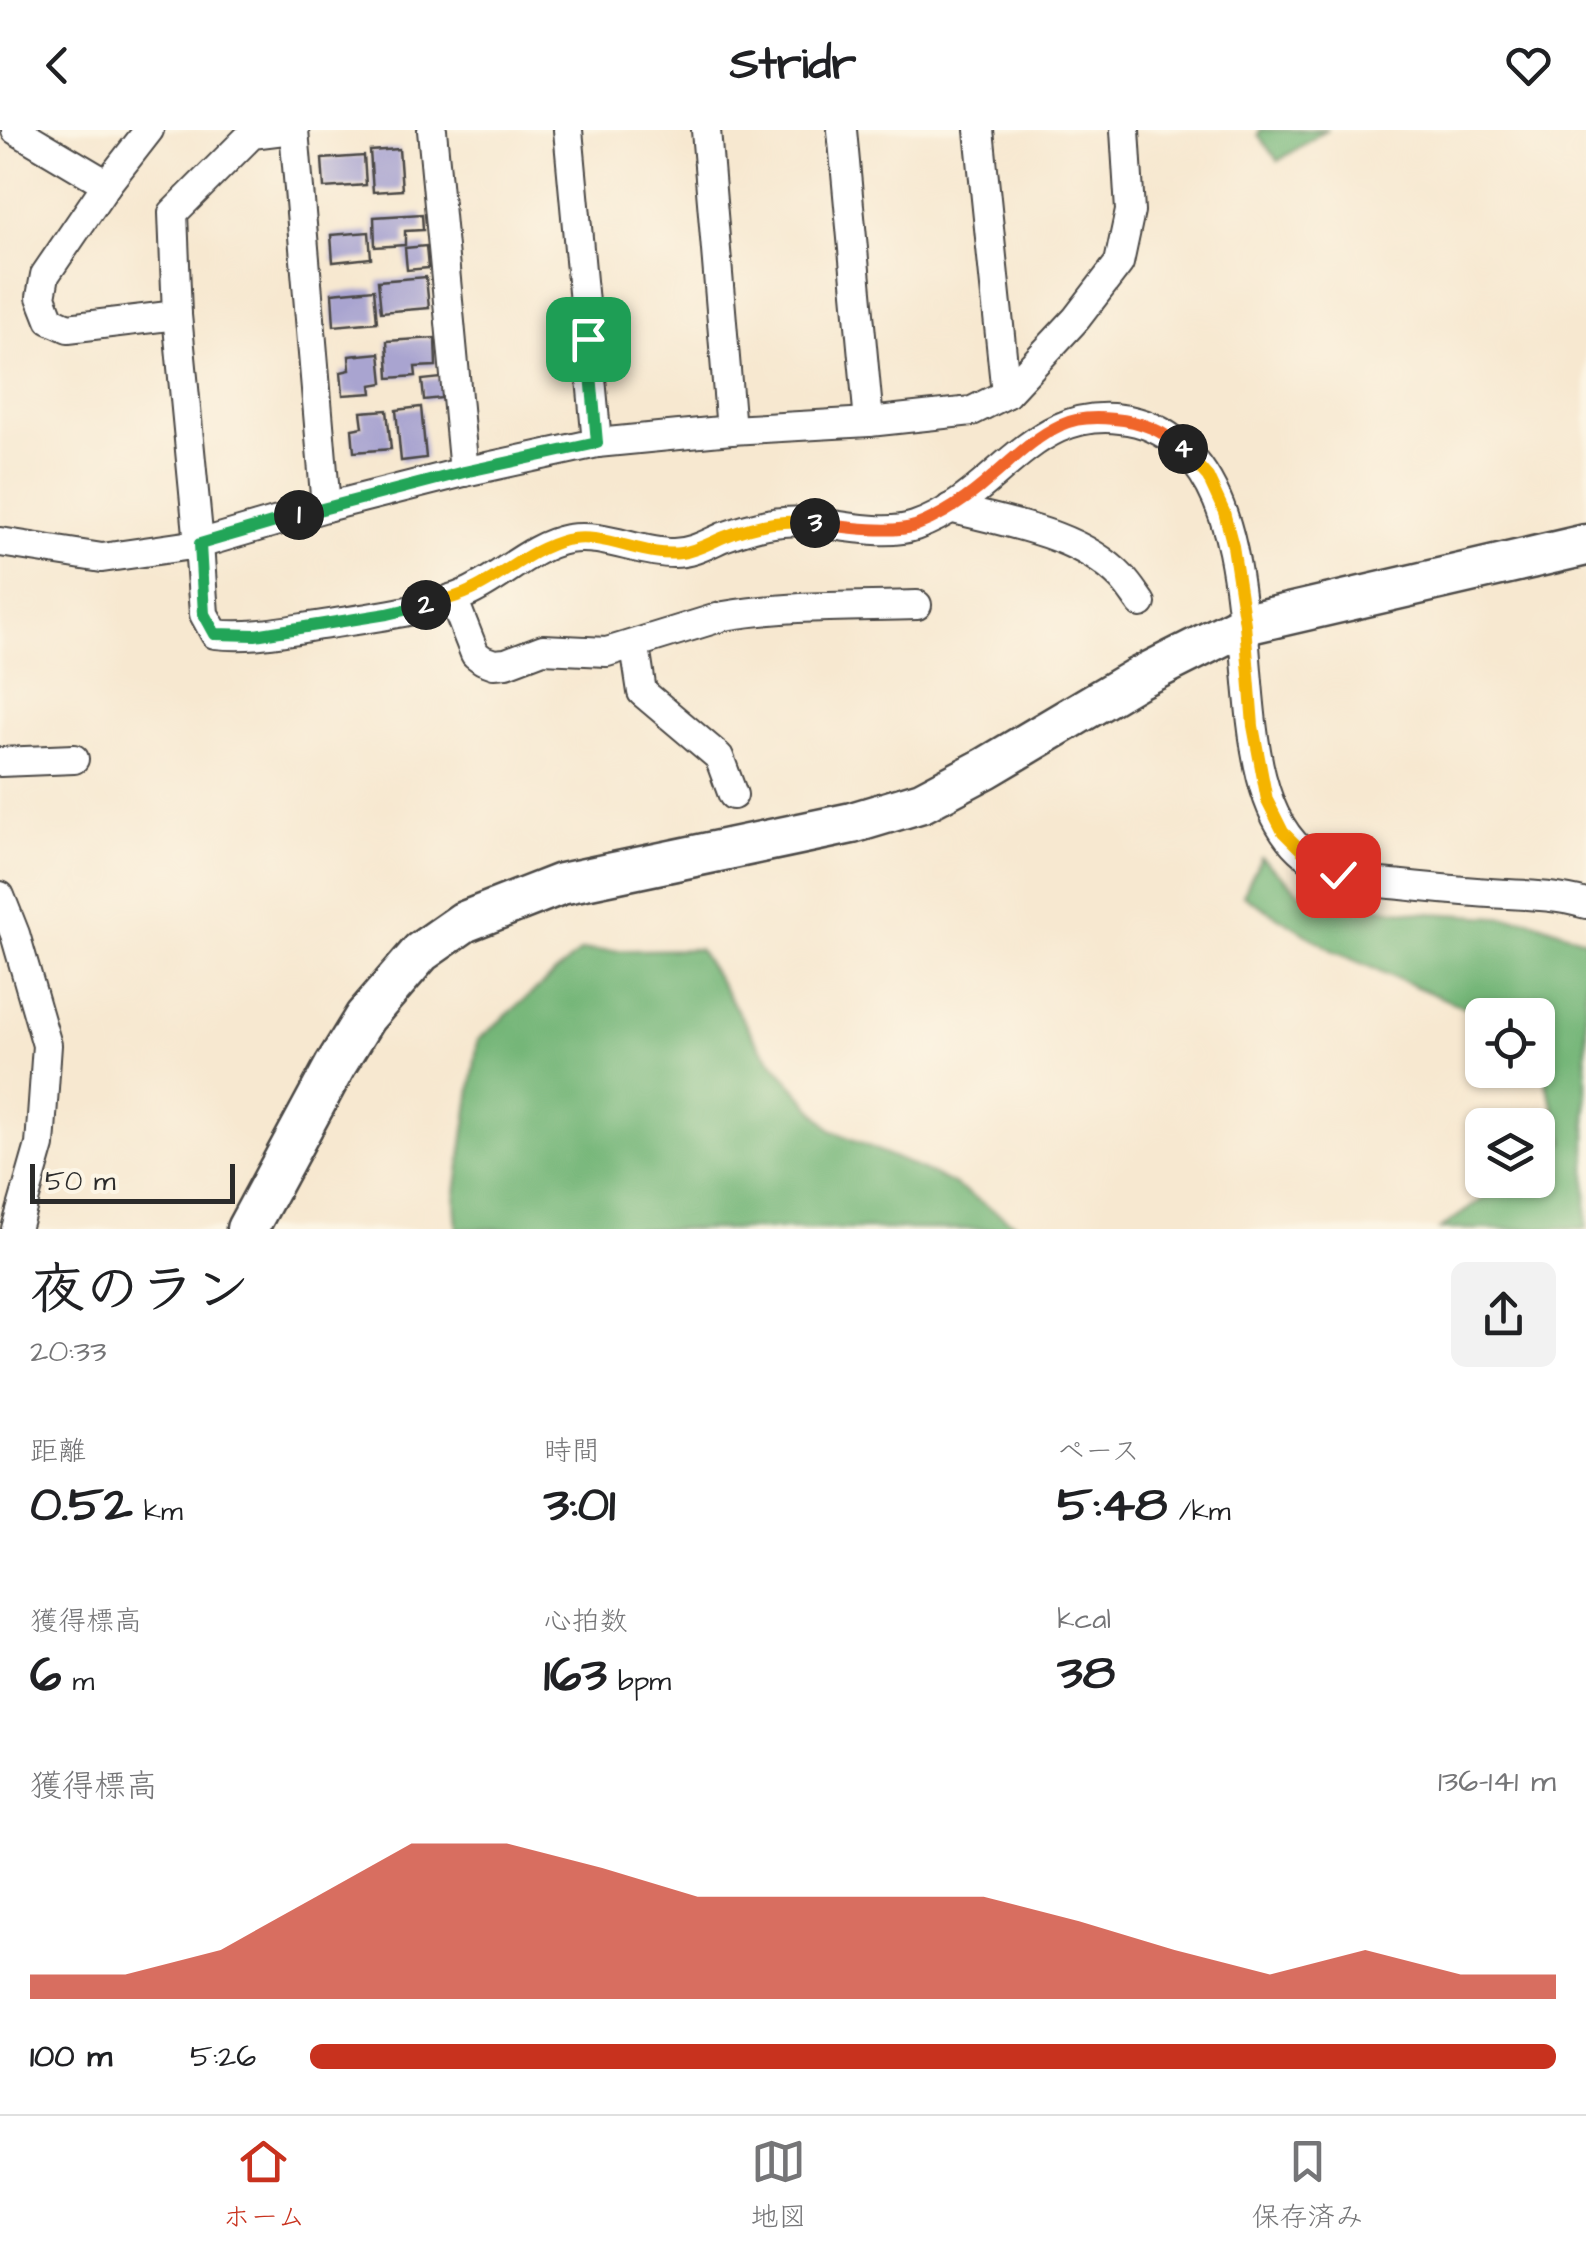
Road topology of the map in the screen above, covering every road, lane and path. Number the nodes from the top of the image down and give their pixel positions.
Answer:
1 (16, 130) edge
2 (149, 130) edge
3 (284, 130) edge
4 (294, 130) edge
5 (432, 130) edge
6 (568, 130) edge
7 (706, 130) edge
8 (842, 130) edge
9 (979, 130) edge
10 (1125, 130) edge
11 (107, 184) junction
12 (177, 315) junction
13 (1006, 394) junction
14 (869, 422) junction
15 (731, 430) junction
16 (597, 443) junction
17 (464, 472) junction
18 (326, 507) junction
19 (950, 508) junction
20 (0, 542) edge
21 (200, 544) junction
22 (1586, 545) edge
23 (453, 598) junction
24 (1141, 603) dead end
25 (917, 605) dead end
26 (1245, 624) junction
27 (632, 645) junction
28 (74, 759) dead end
29 (0, 762) edge
30 (733, 794) dead end
31 (0, 896) edge
32 (1586, 904) edge
33 (7, 936) edge
34 (16, 1229) edge
35 (247, 1229) edge

1 - 11 street
2 - 11 street
3 - 12 street
4 - 18 street
5 - 17 street
6 - 16 street
7 - 15 street
8 - 14 street
9 - 13 street
10 - 13 street
11 - 12 street
12 - 21 street
13 - 14 street
14 - 15 street
15 - 16 street
16 - 17 street
17 - 18 street
18 - 21 street
19 - 23 street
19 - 24 street
19 - 26 street
20 - 21 street
21 - 23 street
22 - 26 street
23 - 27 street
25 - 27 street
26 - 32 street
26 - 35 street
27 - 30 street
28 - 29 street
31 - 33 street
33 - 34 street

